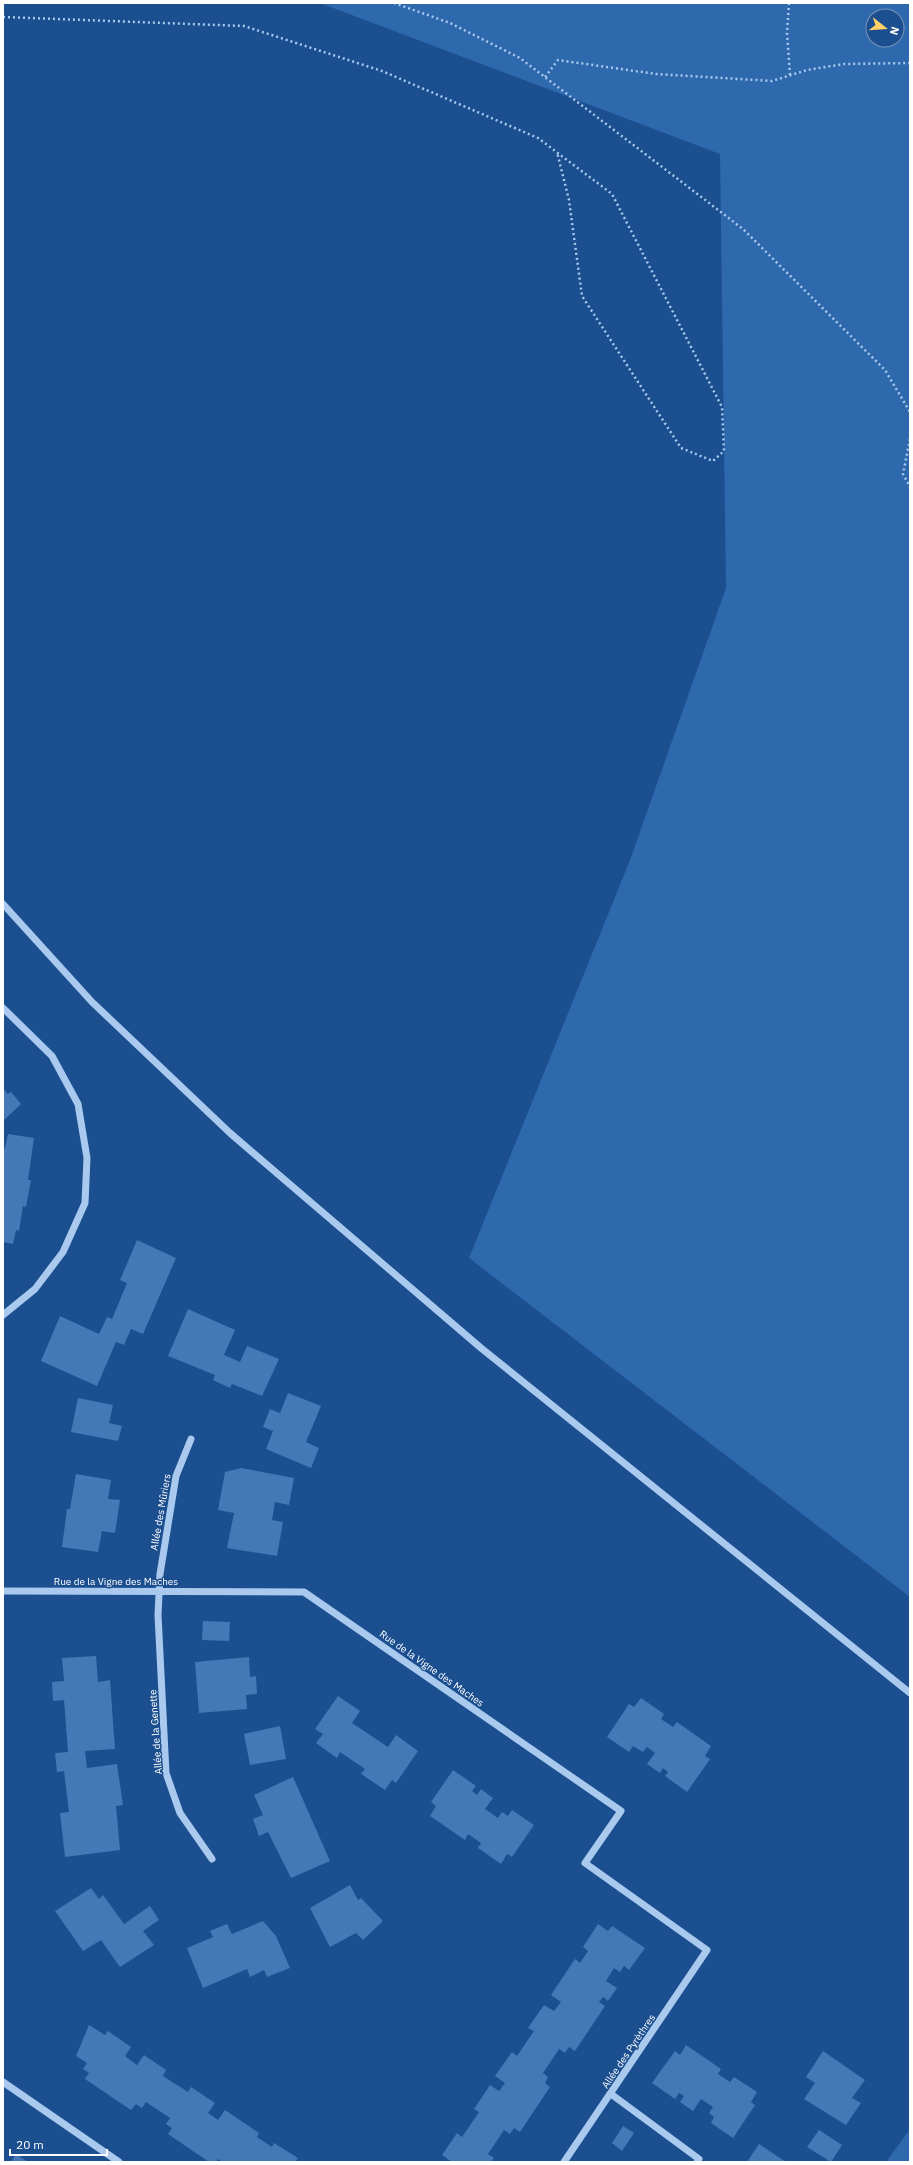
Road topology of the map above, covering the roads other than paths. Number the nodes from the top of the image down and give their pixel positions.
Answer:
1 (3, 904) edge
2 (3, 1008) edge
3 (3, 1315) edge
4 (191, 1439) dead end
5 (3, 1591) edge
6 (158, 1591) junction
7 (910, 1693) edge
8 (212, 1859) dead end
9 (707, 1950) joint
10 (3, 2082) edge
11 (610, 2094) junction
12 (119, 2162) edge
13 (564, 2162) edge
14 (697, 2162) edge

1 - 7 street
2 - 3 street
4 - 6 street, Allée des Mûriers
5 - 6 street, Rue de la Vigne des Maches
6 - 8 street, Allée de la Genette
6 - 9 street, Rue de la Vigne des Maches
9 - 11 street, Allée des Pyrèthres
10 - 12 street
11 - 13 street, Allée des Pyrèthres
11 - 14 street

